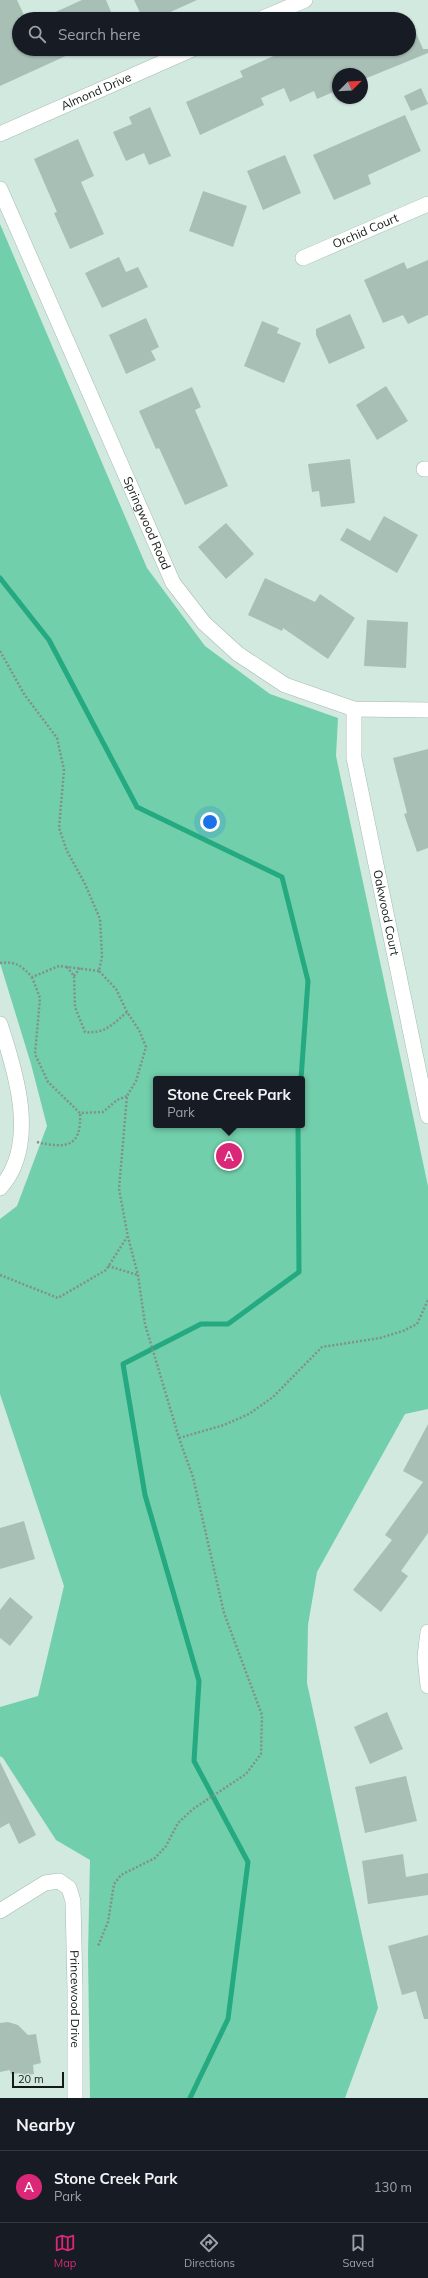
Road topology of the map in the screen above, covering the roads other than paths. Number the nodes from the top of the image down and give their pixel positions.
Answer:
1 (305, 0) edge
2 (277, 12) edge
3 (177, 56) edge
4 (0, 134) edge
5 (0, 189) edge
6 (428, 204) edge
7 (303, 258) dead end
8 (354, 709) junction
9 (428, 710) edge
10 (0, 1024) edge
11 (428, 1116) edge
12 (0, 1188) edge
13 (428, 1632) edge
14 (428, 1686) edge
15 (0, 1911) edge
16 (75, 2098) edge

1 - 2 street
3 - 4 street, Almond Drive
5 - 8 street, Springwood Road
6 - 7 street, Orchid Court
8 - 9 street, Springwood Road
8 - 11 street, Oakwood Court
10 - 12 street
13 - 14 street
15 - 16 street, Princewood Drive

